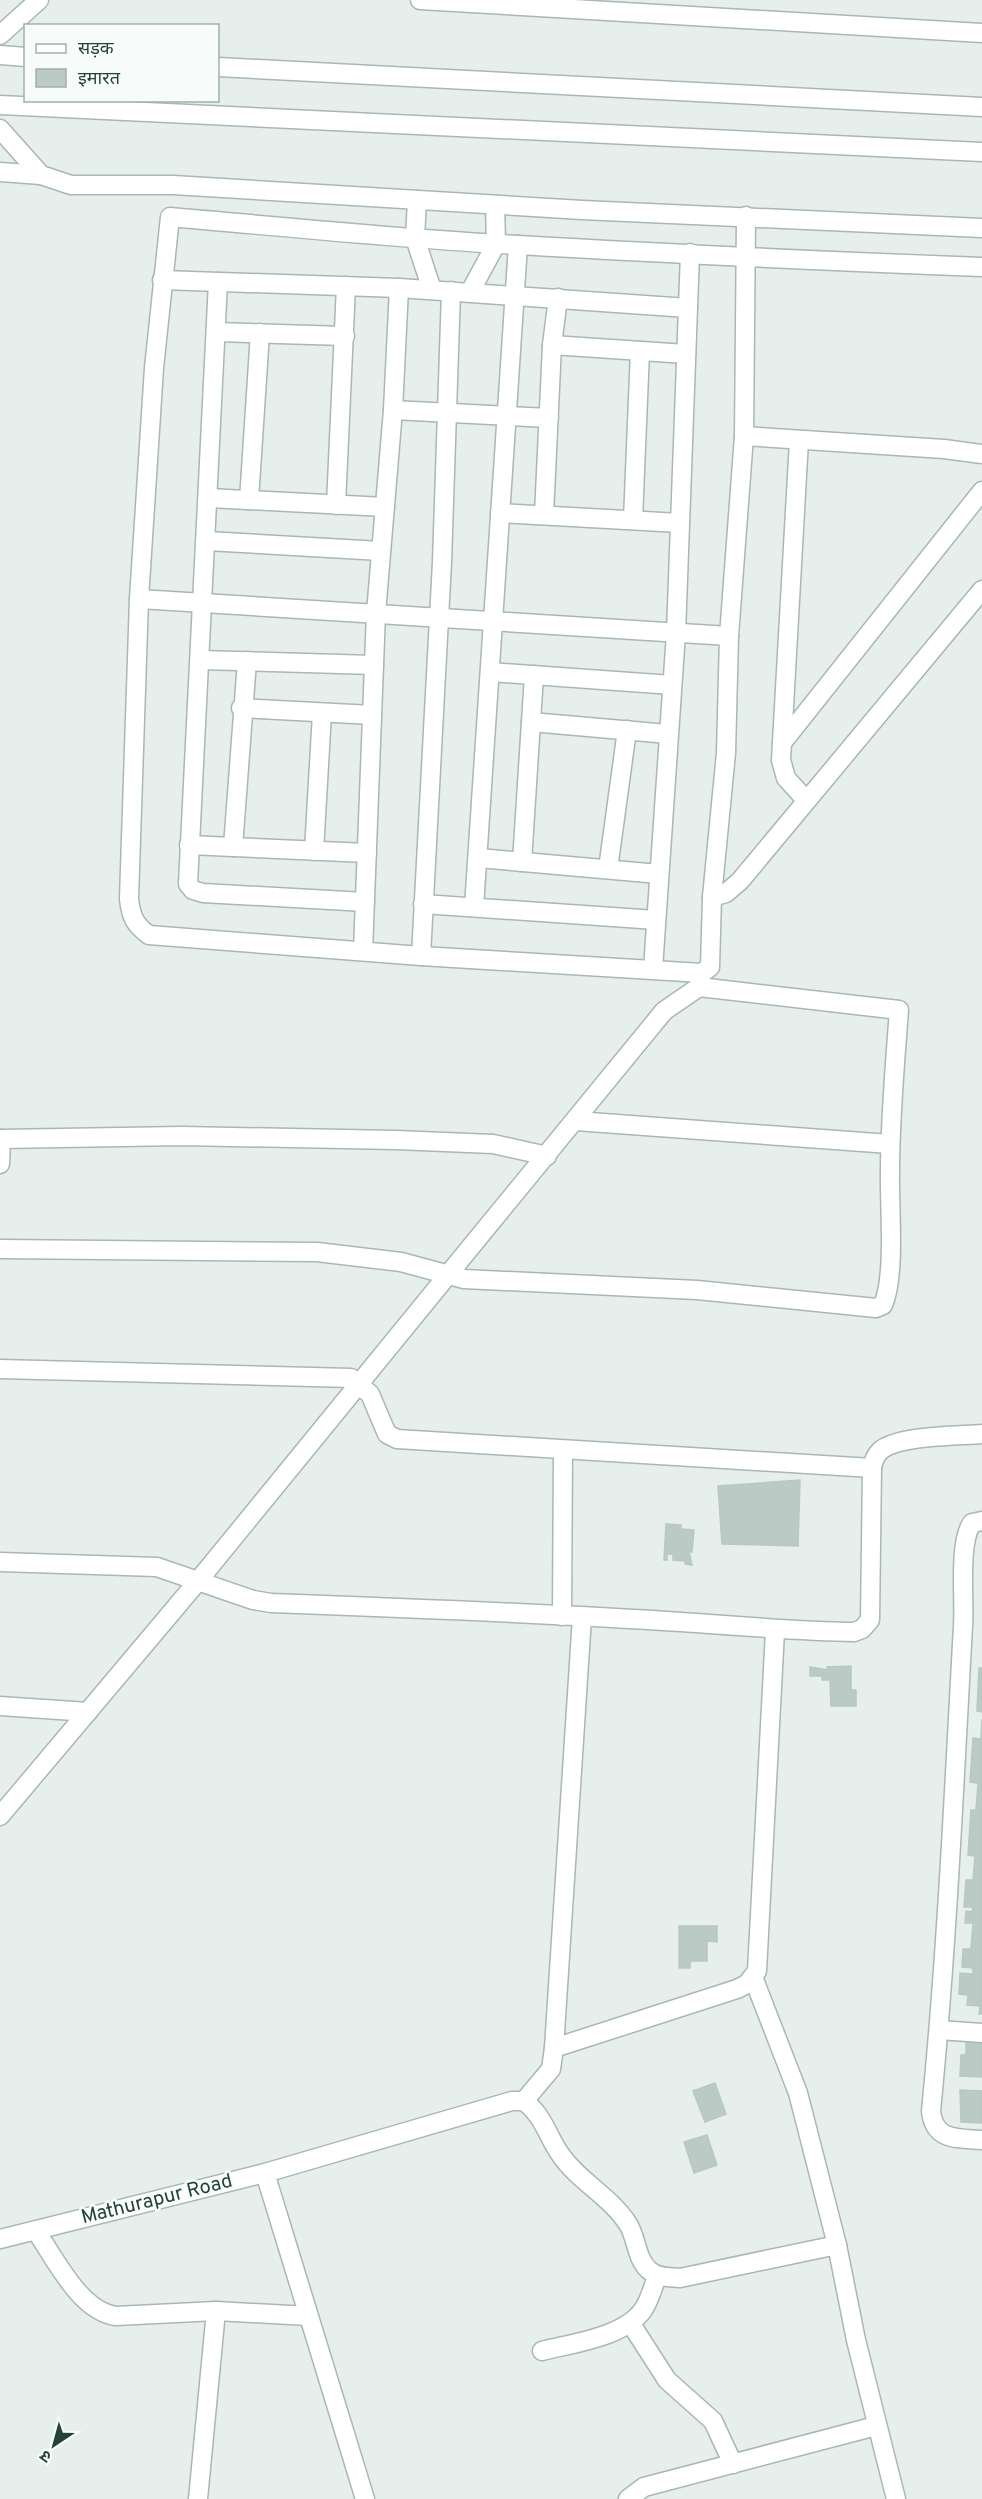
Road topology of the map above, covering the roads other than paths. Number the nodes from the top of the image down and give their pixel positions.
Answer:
1 (39, 0) edge
2 (420, 0) edge
3 (982, 33) edge
4 (0, 35) edge
5 (0, 56) edge
6 (24, 57) edge
7 (219, 67) edge
8 (0, 105) edge
9 (982, 107) edge
10 (0, 129) edge
11 (982, 152) edge
12 (0, 172) edge
13 (41, 174) junction
14 (417, 200) junction
15 (495, 205) junction
16 (746, 216) junction
17 (982, 228) edge
18 (415, 238) junction
19 (496, 244) junction
20 (518, 245) junction
21 (690, 253) junction
22 (745, 256) junction
23 (982, 267) edge
24 (162, 280) junction
25 (218, 282) junction
26 (346, 286) junction
27 (399, 288) junction
28 (432, 290) junction
29 (451, 291) junction
30 (470, 292) junction
31 (515, 295) junction
32 (558, 298) junction
33 (688, 308) junction
34 (216, 332) junction
35 (260, 333) junction
36 (345, 336) junction
37 (552, 345) junction
38 (640, 351) junction
39 (686, 354) junction
40 (393, 410) junction
41 (448, 411) junction
42 (506, 416) junction
43 (549, 418) junction
44 (744, 436) junction
45 (798, 440) junction
46 (982, 454) edge
47 (982, 491) edge
48 (209, 498) junction
49 (249, 500) junction
50 (336, 505) junction
51 (385, 507) junction
52 (500, 513) junction
53 (544, 515) junction
54 (633, 520) junction
55 (680, 523) junction
56 (207, 542) junction
57 (381, 551) junction
58 (982, 590) edge
59 (139, 599) junction
60 (203, 603) junction
61 (376, 613) junction
62 (437, 616) junction
63 (493, 620) junction
64 (676, 633) junction
65 (729, 636) junction
66 (200, 660) junction
67 (247, 661) junction
68 (374, 665) junction
69 (490, 672) junction
70 (534, 675) junction
71 (672, 686) junction
72 (241, 708) junction
73 (322, 713) junction
74 (372, 715) junction
75 (531, 722) junction
76 (627, 730) junction
77 (668, 734) junction
78 (782, 743) junction
79 (806, 800) junction
80 (189, 845) junction
81 (232, 847) junction
82 (314, 850) junction
83 (367, 853) junction
84 (477, 858) junction
85 (522, 862) junction
86 (608, 869) junction
87 (659, 874) junction
88 (712, 897) junction
89 (365, 902) junction
90 (423, 904) junction
91 (474, 907) junction
92 (656, 920) junction
93 (363, 951) junction
94 (421, 956) junction
95 (653, 969) junction
96 (576, 1121) junction
97 (1, 1139) edge
98 (890, 1144) junction
99 (547, 1156) junction
100 (0, 1164) edge
101 (0, 1249) edge
102 (447, 1276) junction
103 (0, 1369) edge
104 (360, 1383) junction
105 (982, 1434) edge
106 (563, 1450) junction
107 (872, 1468) junction
108 (982, 1521) edge
109 (0, 1562) edge
110 (198, 1581) junction
111 (973, 1612) edge
112 (562, 1616) junction
113 (582, 1617) junction
114 (775, 1630) junction
115 (0, 1706) edge
116 (88, 1712) junction
117 (0, 1816) edge
118 (753, 1977) junction
119 (939, 2030) junction
120 (982, 2033) edge
121 (554, 2048) junction
122 (524, 2101) junction
123 (982, 2140) edge
124 (265, 2173) junction
125 (36, 2231) junction
126 (0, 2239) edge
127 (837, 2245) junction
128 (657, 2276) junction
129 (216, 2311) junction
130 (308, 2316) junction
131 (631, 2324) junction
132 (542, 2351) dead end
133 (876, 2426) junction
134 (733, 2464) junction
135 (198, 2499) edge
136 (365, 2499) edge
137 (628, 2499) edge
138 (896, 2499) edge

1 - 4 street
2 - 3 street
5 - 6 street
7 - 9 street
8 - 11 street
10 - 13 street
12 - 13 street
13 - 14 street
14 - 15 street
14 - 18 street
15 - 16 street
15 - 19 street
16 - 17 street
16 - 22 street
18 - 19 street
18 - 24 street
18 - 28 street
19 - 20 street
19 - 30 street
20 - 21 street
20 - 31 street
21 - 22 street
21 - 33 street
22 - 23 street
22 - 44 street
24 - 25 street
24 - 59 street
25 - 26 street
25 - 34 street
26 - 27 street
26 - 36 street
27 - 28 street
27 - 40 street
28 - 29 street
29 - 30 street
29 - 41 street
30 - 31 street
31 - 32 street
31 - 42 street
32 - 33 street
32 - 37 street
33 - 39 street
34 - 35 street
34 - 48 street
35 - 36 street
35 - 49 street
36 - 50 street
37 - 38 street
37 - 43 street
38 - 39 street
38 - 54 street
39 - 55 street
40 - 41 street
40 - 51 street
41 - 42 street
41 - 62 street
42 - 43 street
42 - 52 street
43 - 53 street
44 - 45 street
44 - 65 street
45 - 46 street
45 - 78 street
47 - 78 street
48 - 49 street
48 - 56 street
49 - 50 street
50 - 51 street
51 - 57 street
52 - 53 street
52 - 63 street
53 - 54 street
54 - 55 street
55 - 64 street
56 - 57 street
56 - 60 street
57 - 61 street
58 - 79 street
59 - 60 street
59 - 93 street
60 - 61 street
60 - 66 street
61 - 62 street
61 - 68 street
62 - 63 street
62 - 90 street
63 - 64 street
63 - 69 street
64 - 65 street
64 - 71 street
65 - 88 street
66 - 67 street
66 - 80 street
67 - 68 street
67 - 72 street
68 - 74 street
69 - 70 street
69 - 84 street
70 - 71 street
70 - 75 street
71 - 77 street
72 - 73 street
72 - 81 street
73 - 74 street
73 - 82 street
74 - 83 street
75 - 76 street
75 - 85 street
76 - 77 street
76 - 86 street
77 - 87 street
78 - 79 street
79 - 88 street
80 - 81 street
80 - 89 street
81 - 82 street
82 - 83 street
83 - 89 street
84 - 85 street
84 - 91 street
85 - 86 street
86 - 87 street
87 - 92 street
88 - 95 street
89 - 93 street
90 - 91 street
90 - 94 street
91 - 92 street
92 - 95 street
93 - 94 street
94 - 95 street
96 - 98 street
96 - 98 street
96 - 99 street
97 - 99 street
97 - 100 street
98 - 102 street
99 - 102 street
101 - 102 street
102 - 104 street
103 - 104 street
104 - 106 street
104 - 110 street
105 - 107 street
106 - 107 street
106 - 112 street
107 - 114 street
108 - 111 street
109 - 110 street
110 - 112 street
110 - 116 street
111 - 119 street
112 - 113 street
113 - 114 street
113 - 121 street
114 - 118 street
115 - 116 street
116 - 117 street
118 - 121 street
118 - 127 street
119 - 120 street
119 - 123 street
121 - 122 street
122 - 124 street, Mathurapur Road
122 - 128 street
124 - 125 street, Mathurapur Road
124 - 130 street
125 - 126 street, Mathurapur Road
125 - 129 street
127 - 128 street
127 - 133 street
128 - 131 street
129 - 130 street
129 - 135 street
130 - 136 street
131 - 132 street
131 - 134 street
133 - 134 street
133 - 138 street
134 - 137 street

